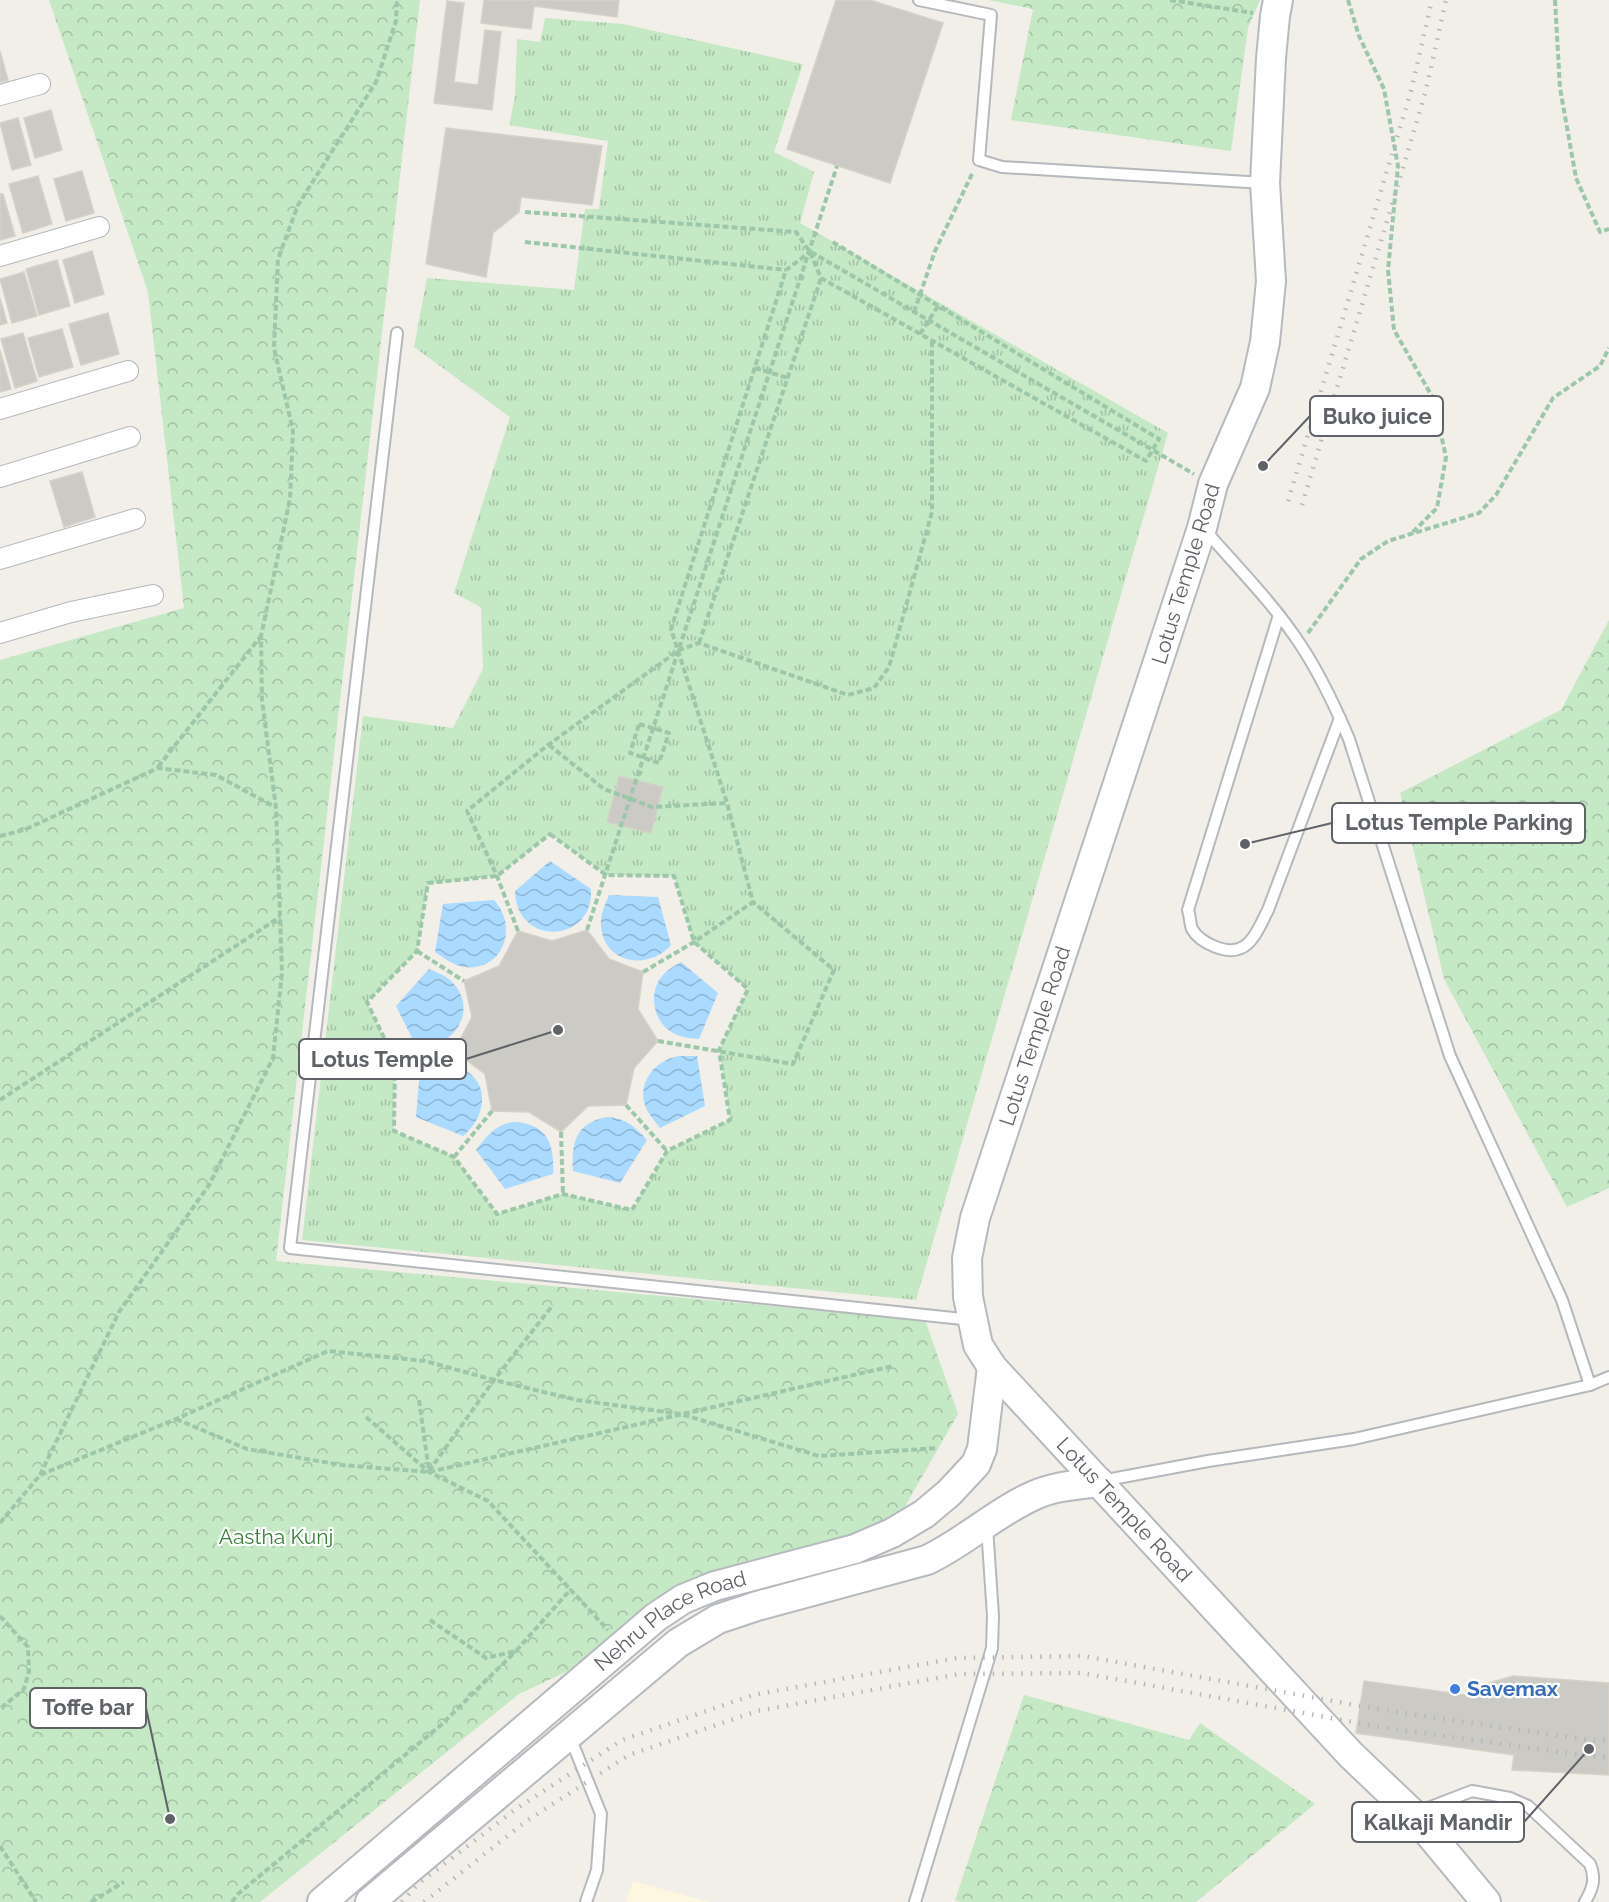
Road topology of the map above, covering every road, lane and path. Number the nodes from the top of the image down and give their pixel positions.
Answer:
1 (397, 0) edge
2 (919, 0) edge
3 (1170, 0) edge
4 (1348, 0) edge
5 (1556, 0) edge
6 (1276, 8) edge
7 (40, 84) dead end
8 (0, 95) edge
9 (979, 160) junction
10 (837, 166) dead end
11 (1265, 183) junction
12 (525, 212) dead end
13 (99, 227) dead end
14 (1609, 229) edge
15 (831, 241) dead end
16 (525, 242) dead end
17 (810, 252) junction
18 (0, 256) edge
19 (786, 270) junction
20 (821, 278) junction
21 (920, 295) junction
22 (938, 306) junction
23 (914, 312) junction
24 (929, 321) junction
25 (397, 333) dead end
26 (921, 334) junction
27 (932, 341) junction
28 (1609, 348) edge
29 (755, 368) junction
30 (128, 371) dead end
31 (770, 373) junction
32 (788, 378) junction
33 (0, 409) edge
34 (130, 437) dead end
35 (1152, 450) junction
36 (0, 477) edge
37 (1213, 484) junction
38 (135, 519) dead end
39 (1202, 528) junction
40 (1413, 532) junction
41 (0, 559) edge
42 (153, 595) dead end
43 (1279, 615) junction
44 (0, 633) edge
45 (261, 636) junction
46 (699, 643) junction
47 (1300, 644) junction
48 (679, 650) junction
49 (1340, 717) junction
50 (654, 728) junction
51 (548, 745) junction
52 (644, 757) junction
53 (158, 768) junction
54 (630, 800) junction
55 (727, 803) junction
56 (276, 807) junction
57 (0, 836) edge
58 (606, 875) junction
59 (497, 876) junction
60 (753, 902) junction
61 (280, 917) junction
62 (587, 930) dead end
63 (518, 931) dead end
64 (694, 942) junction
65 (417, 951) junction
66 (643, 972) dead end
67 (464, 981) dead end
68 (658, 1041) dead end
69 (719, 1050) junction
70 (454, 1051) dead end
71 (395, 1061) junction
72 (0, 1100) edge
73 (626, 1105) dead end
74 (492, 1111) dead end
75 (561, 1132) dead end
76 (667, 1151) junction
77 (454, 1157) junction
78 (563, 1194) junction
79 (553, 1305) dead end
80 (973, 1320) junction
81 (893, 1366) dead end
82 (992, 1367) junction
83 (1609, 1377) edge
84 (494, 1380) junction
85 (1590, 1385) junction
86 (419, 1400) dead end
87 (681, 1414) junction
88 (366, 1417) dead end
89 (176, 1419) junction
90 (938, 1448) dead end
91 (429, 1472) junction
92 (40, 1475) junction
93 (1099, 1482) junction
94 (0, 1523) edge
95 (986, 1523) junction
96 (571, 1589) junction
97 (0, 1616) edge
98 (430, 1620) dead end
99 (623, 1646) junction
100 (516, 1651) junction
101 (0, 1709) edge
102 (569, 1734) junction
103 (1413, 1814) junction
104 (0, 1846) edge
105 (124, 1882) dead end
106 (36, 1902) edge
107 (91, 1902) edge
108 (232, 1902) edge
109 (322, 1902) edge
110 (370, 1902) edge
111 (586, 1902) edge
112 (915, 1902) edge
113 (1486, 1902) edge
114 (1585, 1902) edge

1 - 45 path
2 - 9 lane
3 - 6 path
4 - 40 path
5 - 14 path
6 - 11 street, Lotus Temple Road
7 - 8 street
9 - 11 lane
9 - 21 path
10 - 17 path
11 - 37 street, Lotus Temple Road
12 - 17 path
13 - 18 street
15 - 21 path
16 - 19 path
17 - 19 path
17 - 20 path
17 - 23 path
17 - 31 path
19 - 29 path
20 - 26 path
20 - 32 path
21 - 22 path
21 - 23 path
22 - 24 path
22 - 35 path
23 - 24 path
24 - 26 path
24 - 35 path
25 - 80 lane
26 - 27 path
27 - 35 path
27 - 46 path
28 - 40 path
29 - 31 path
29 - 48 path
30 - 33 street
31 - 32 path
31 - 48 path
32 - 46 path
34 - 36 street
35 - 37 path
37 - 39 street, Lotus Temple Road
38 - 41 street
39 - 43 lane
39 - 80 street, Lotus Temple Road
40 - 47 path
42 - 44 street
43 - 47 lane
43 - 49 lane
45 - 53 path
45 - 56 path
46 - 48 path
47 - 49 lane
48 - 50 path
48 - 51 path
48 - 55 path
49 - 85 lane
50 - 52 path
50 - 52 path
50 - 52 path
51 - 54 path
51 - 59 path
52 - 54 path
53 - 56 path
53 - 57 path
54 - 55 path
54 - 58 path
55 - 60 path
56 - 61 path
58 - 59 path
58 - 62 path
58 - 64 path
59 - 63 path
59 - 65 path
60 - 64 path
60 - 69 path
61 - 72 path
61 - 92 path
64 - 66 path
64 - 69 path
65 - 67 path
65 - 71 path
68 - 69 path
69 - 76 path
70 - 71 path
71 - 77 path
73 - 76 path
74 - 77 path
75 - 78 path
76 - 78 path
77 - 78 path
79 - 84 path
80 - 82 street, Lotus Temple Road
81 - 87 path
82 - 93 street, Lotus Temple Road
82 - 99 street, Nehru Place Road
83 - 85 lane
84 - 87 path
84 - 89 path
84 - 91 path
85 - 93 lane
86 - 91 path
87 - 90 path
87 - 91 path
88 - 91 path
89 - 91 path
89 - 92 path
91 - 96 path
92 - 94 path
93 - 95 street, Nehru Place Road
93 - 103 street, Lotus Temple Road
95 - 102 street, Nehru Place Road
95 - 112 lane
96 - 99 path
96 - 100 path
97 - 101 path
98 - 100 path
99 - 109 street, Nehru Place Road
100 - 108 path
102 - 110 street, Nehru Place Road
102 - 111 lane
103 - 113 street, Lotus Temple Road
103 - 114 lane
104 - 106 path
105 - 107 path

